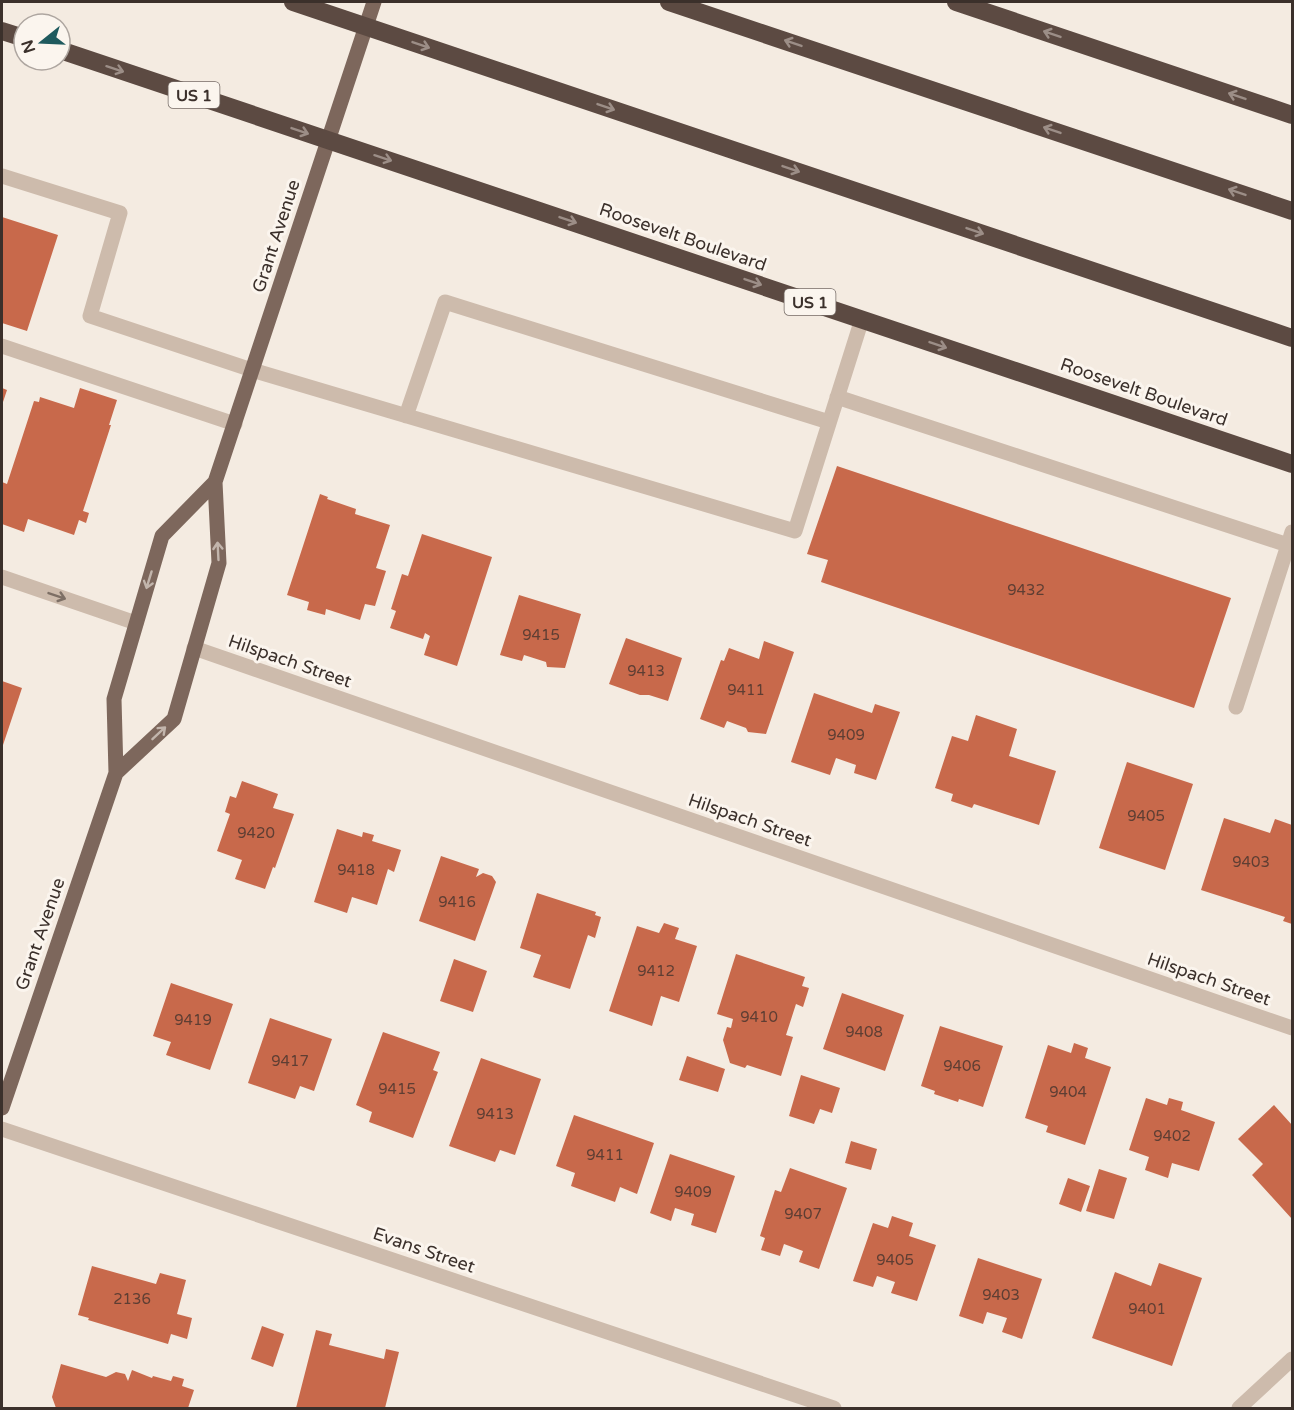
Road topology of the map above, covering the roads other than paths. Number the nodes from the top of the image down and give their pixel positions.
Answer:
1 (293, 2) edge
2 (374, 2) edge
3 (669, 2) edge
4 (956, 2) edge
5 (365, 26) junction
6 (72, 54) edge
7 (1293, 115) edge
8 (328, 140) junction
9 (2, 176) edge
10 (1293, 211) edge
11 (862, 319) junction
12 (1293, 338) edge
13 (2, 346) edge
14 (252, 370) junction
15 (837, 397) junction
16 (406, 416) junction
17 (829, 422) junction
18 (235, 424) junction
19 (1293, 464) edge
20 (215, 482) junction
21 (1290, 538) edge
22 (2, 577) edge
23 (136, 623) junction
24 (194, 648) junction
25 (1236, 707) dead end
26 (116, 773) junction
27 (1293, 1028) edge
28 (2, 1108) edge
29 (2, 1129) edge
30 (1293, 1359) edge
31 (834, 1408) edge
32 (1239, 1408) edge

1 - 5 highway
2 - 5 main road, Grant Avenue
10 -> 3 highway
7 -> 4 highway
5 - 8 main road, Grant Avenue
5 -> 12 highway
6 -> 8 highway, Roosevelt Boulevard / US 1
8 -> 11 highway, Roosevelt Boulevard / US 1
8 - 14 main road, Grant Avenue
9 - 14 street
11 - 15 street
11 -> 19 highway, Roosevelt Boulevard / US 1
13 - 18 street
14 - 16 street
14 - 18 main road, Grant Avenue
15 - 17 street
15 - 21 street
16 - 17 street
16 - 17 street
18 - 20 main road, Grant Avenue
20 -> 23 main road, Grant Avenue
24 -> 20 main road, Grant Avenue
21 - 25 street
22 -> 23 street
23 - 26 main road, Grant Avenue
26 -> 24 main road, Grant Avenue
24 - 27 street, Hilspach Street
26 - 28 main road, Grant Avenue
29 - 31 street, Evans Street
30 - 32 street

